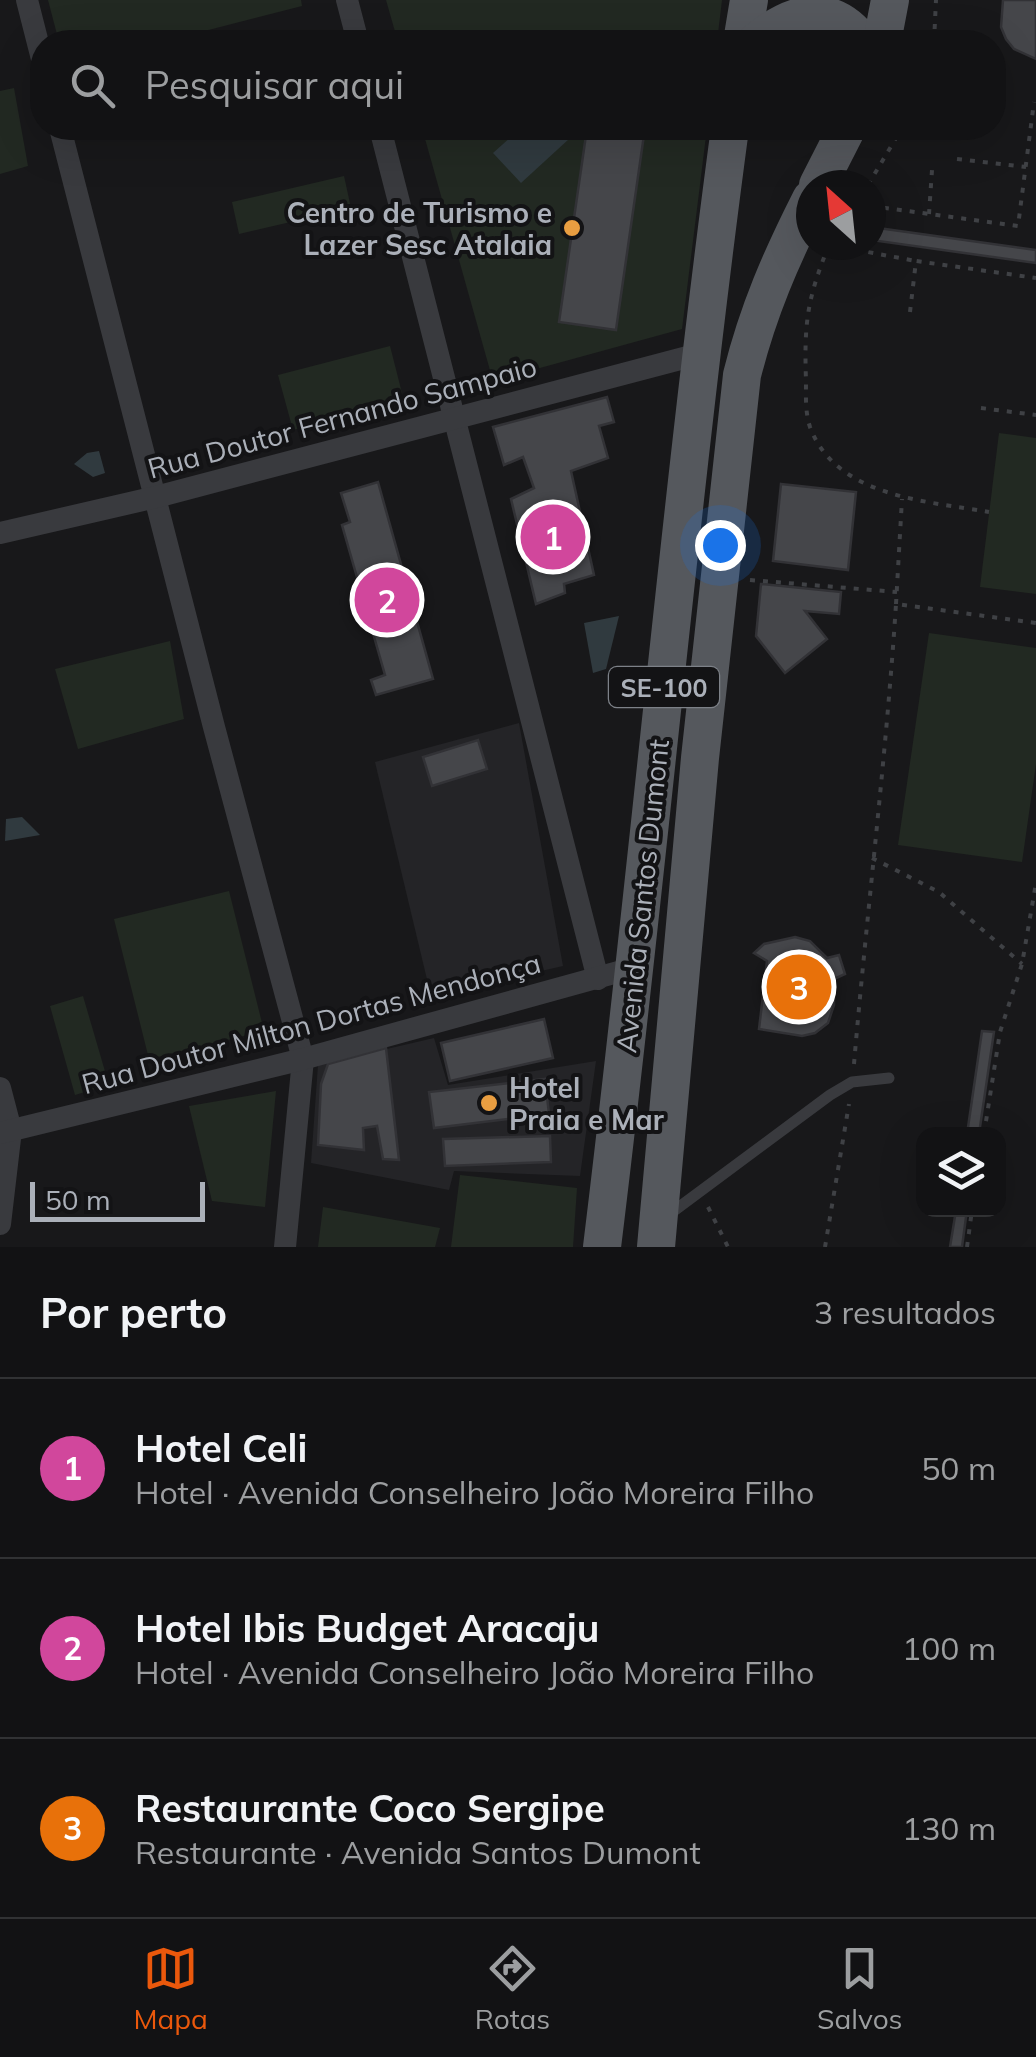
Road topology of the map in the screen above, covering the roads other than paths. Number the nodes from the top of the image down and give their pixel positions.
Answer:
1 (27, 0) edge
2 (347, 0) edge
3 (748, 0) edge
4 (890, 0) edge
5 (35, 30) edge
6 (355, 30) edge
7 (744, 30) edge
8 (770, 30) edge
9 (851, 30) edge
10 (884, 30) edge
11 (63, 140) edge
12 (383, 140) edge
13 (728, 140) edge
14 (841, 140) edge
15 (826, 170) edge
16 (796, 231) edge
17 (699, 354) junction
18 (454, 418) junction
19 (156, 497) junction
20 (0, 533) edge
21 (636, 967) junction
22 (598, 979) junction
23 (304, 1060) junction
24 (889, 1078) dead end
25 (0, 1088) edge
26 (5, 1132) edge
27 (0, 1224) edge
28 (657, 1235) edge
29 (285, 1247) edge
30 (602, 1247) edge

1 - 5 street
2 - 6 street
3 - 7 main road
4 - 10 main road
8 - 9 main road
11 - 19 street
12 - 18 street
13 - 17 main road, Avenida Santos Dumont / SE-100
14 - 15 main road
16 - 28 main road, Avenida Santos Dumont / SE-100
17 - 18 street, Rua Doutor Fernando Sampaio
17 - 21 main road, Avenida Santos Dumont / SE-100
18 - 19 street, Rua Doutor Fernando Sampaio
18 - 22 street
19 - 20 street, Rua Doutor Fernando Sampaio
19 - 23 street
21 - 22 street, Rua Doutor Milton Dortas Mendonça
21 - 30 main road, Avenida Santos Dumont / SE-100
22 - 23 street, Rua Doutor Milton Dortas Mendonça
23 - 26 street, Rua Doutor Milton Dortas Mendonça
23 - 29 street
24 - 28 lane
25 - 26 street
26 - 27 street

